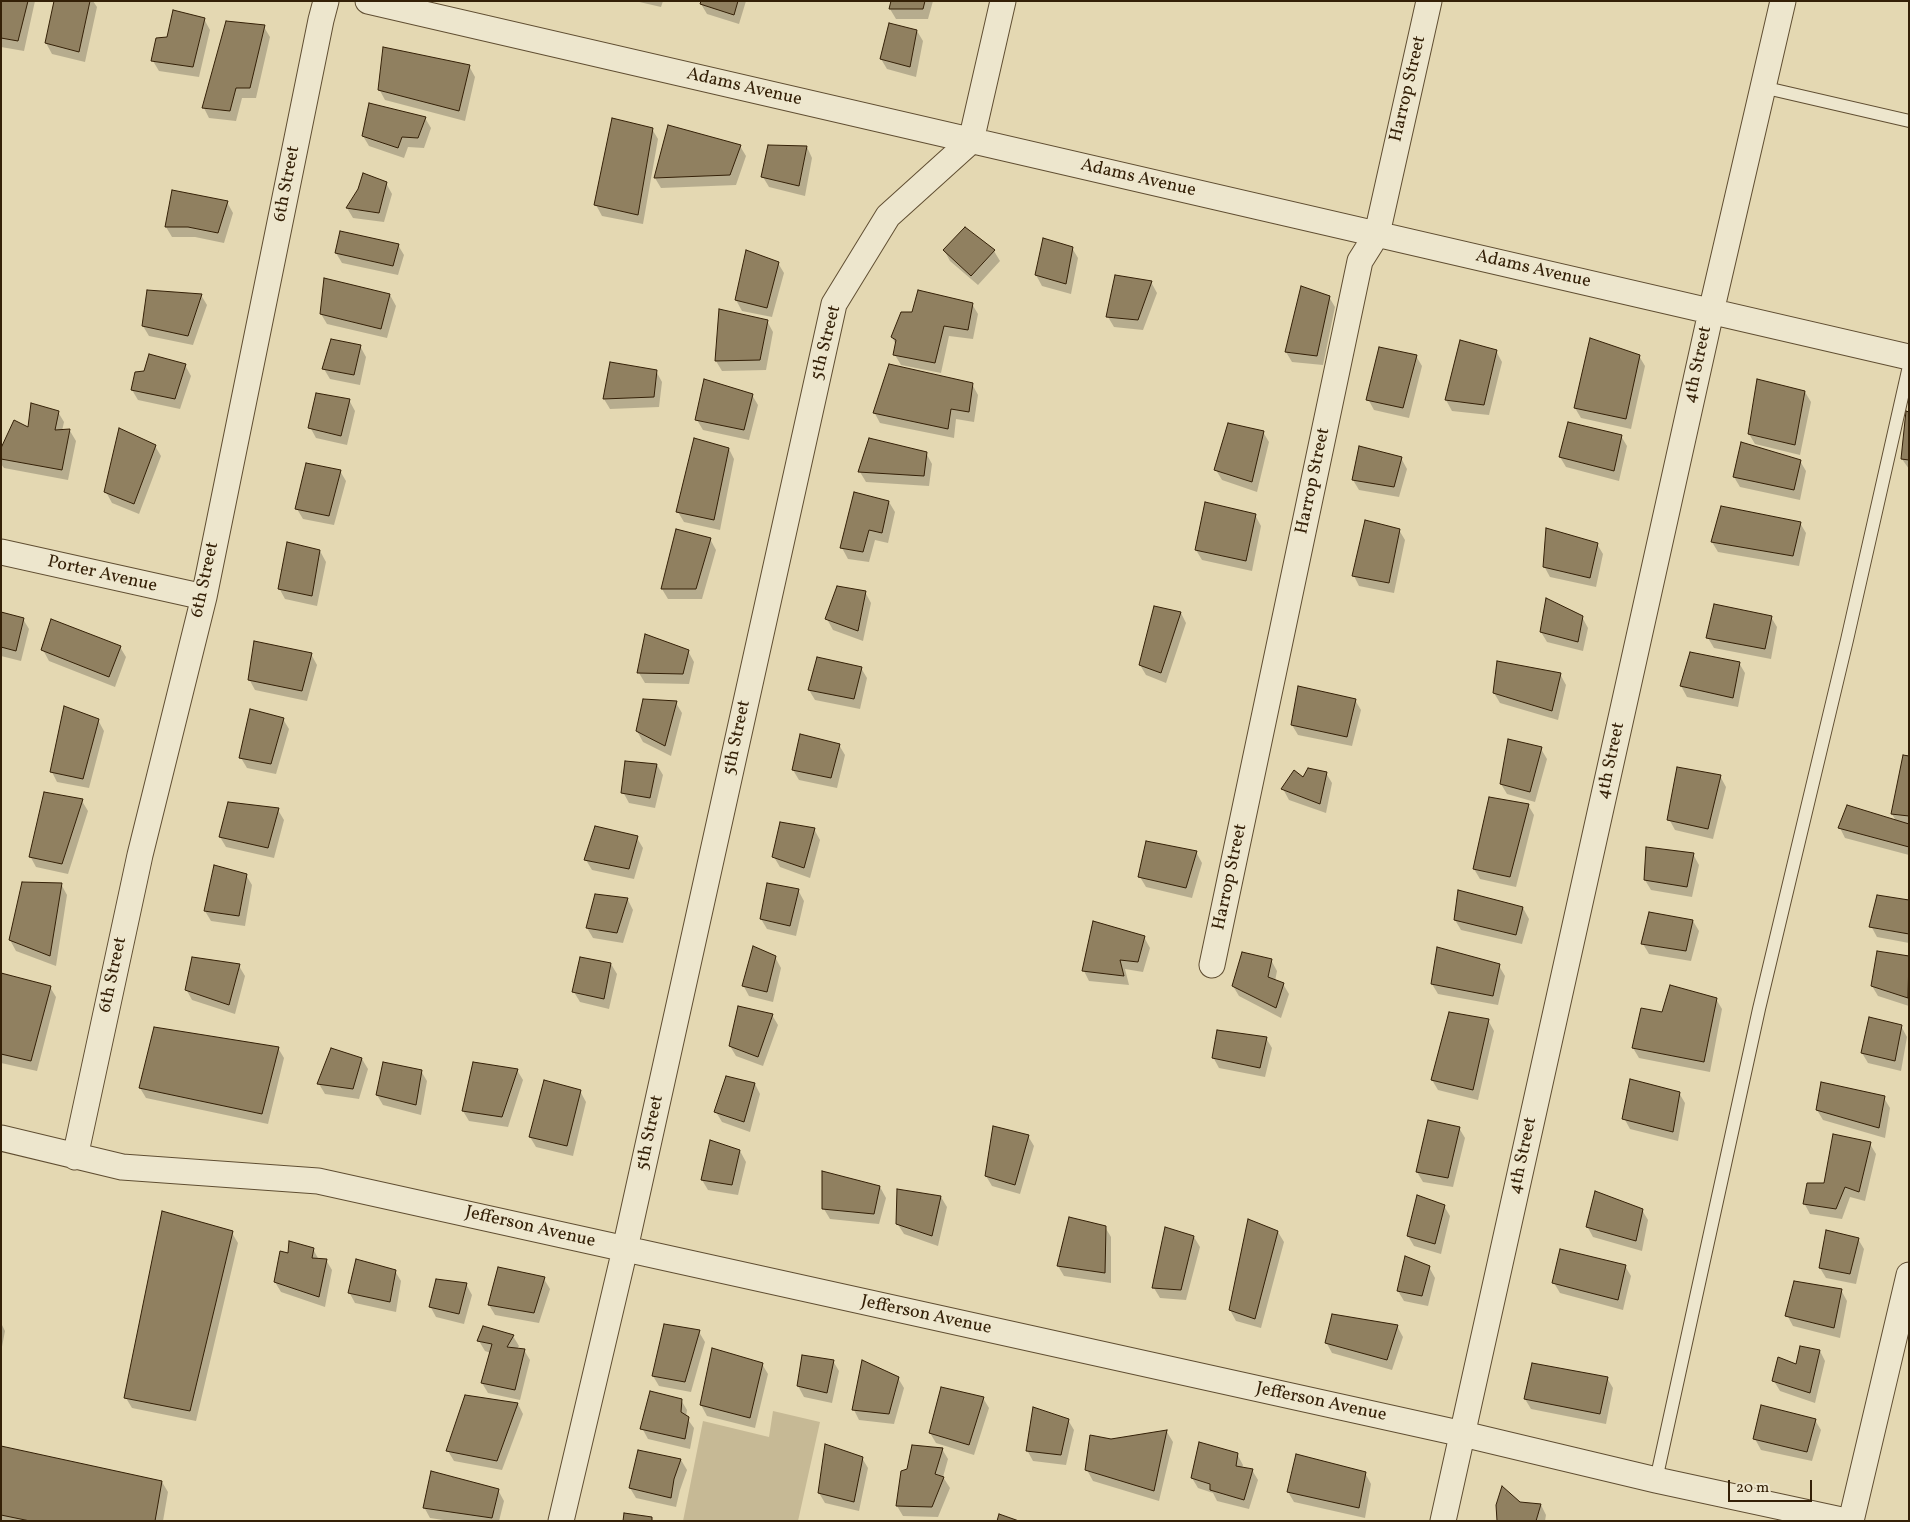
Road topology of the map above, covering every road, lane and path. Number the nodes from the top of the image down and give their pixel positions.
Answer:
1 (326, 1) edge
2 (368, 1) edge
3 (1003, 1) edge
4 (1429, 1) edge
5 (1783, 1) edge
6 (1762, 87) junction
7 (1909, 121) edge
8 (971, 141) junction
9 (1377, 234) junction
10 (1711, 312) junction
11 (1909, 357) edge
12 (1909, 366) edge
13 (1, 552) edge
14 (204, 597) junction
15 (1212, 965) dead end
16 (1, 1138) edge
17 (75, 1157) junction
18 (626, 1249) junction
19 (1909, 1275) edge
20 (1463, 1434) junction
21 (1656, 1480) junction
22 (561, 1521) edge
23 (1444, 1521) edge
24 (1846, 1521) edge
25 (1851, 1521) edge

1 - 14 street, 6th Street
2 - 8 street, Adams Avenue
3 - 8 street
4 - 9 street, Harrop Street
5 - 6 street, 4th Street
6 - 7 lane
6 - 10 street, 4th Street
8 - 9 street, Adams Avenue
8 - 18 street, 5th Street
9 - 10 street, Adams Avenue
9 - 15 street, Harrop Street
10 - 11 street, Adams Avenue
10 - 20 street, 4th Street
12 - 21 lane
13 - 14 street, Porter Avenue
14 - 17 street, 6th Street
16 - 17 street, Jefferson Avenue
17 - 18 street, Jefferson Avenue
18 - 20 street, Jefferson Avenue
18 - 22 street, 5th Street
19 - 25 street
20 - 21 street, Jefferson Avenue
20 - 23 street, 4th Street
21 - 24 street, Jefferson Avenue

